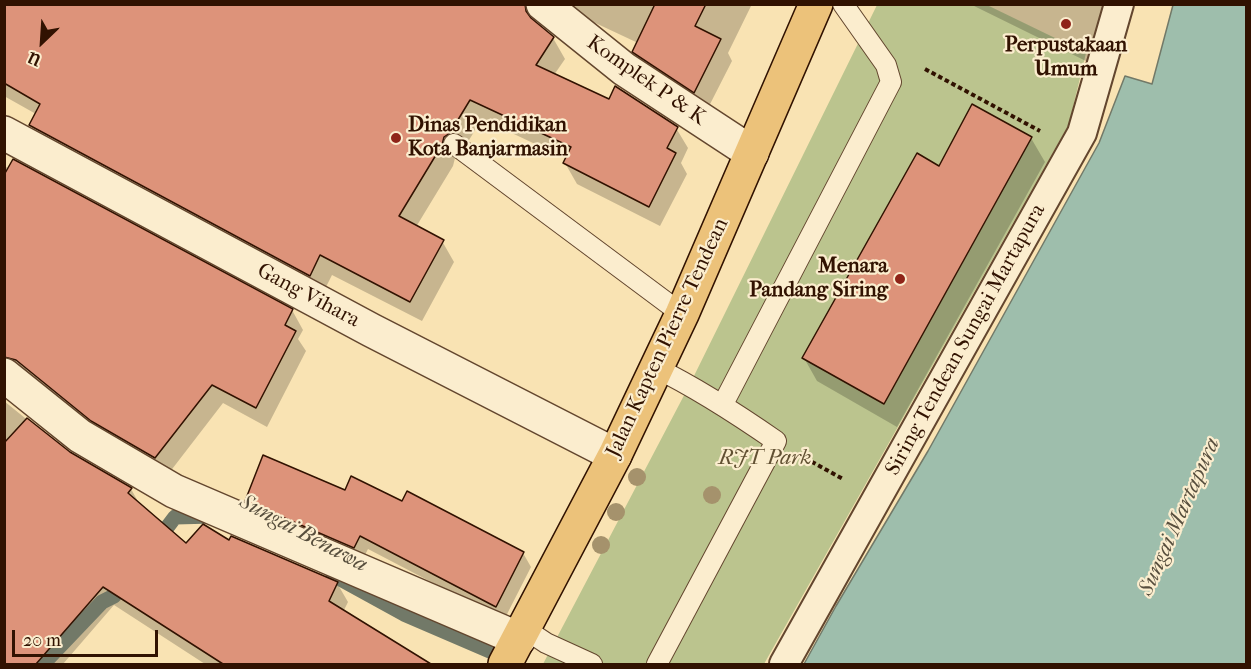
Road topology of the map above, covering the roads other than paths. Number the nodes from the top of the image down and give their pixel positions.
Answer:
1 (543, 4) edge
2 (816, 4) edge
3 (843, 4) edge
4 (1119, 4) edge
5 (4, 133) edge
6 (454, 144) dead end
7 (752, 153) junction
8 (682, 314) junction
9 (656, 369) junction
10 (4, 375) edge
11 (723, 404) junction
12 (615, 455) junction
13 (516, 645) edge
14 (592, 664) edge
15 (657, 664) edge
16 (784, 664) edge

1 - 7 street, Komplek P & K
2 - 7 main road, Jalan Kapten Pierre Tendean
3 - 11 lane
4 - 16 street, Siring Tendean Sungai Martapura
5 - 12 street, Gang Vihara
6 - 8 lane
7 - 8 main road, Jalan Kapten Pierre Tendean
8 - 9 main road, Jalan Kapten Pierre Tendean
9 - 11 lane
9 - 12 main road, Jalan Kapten Pierre Tendean
10 - 13 street
11 - 15 lane
12 - 13 main road, Jalan Kapten Pierre Tendean
13 - 14 lane

